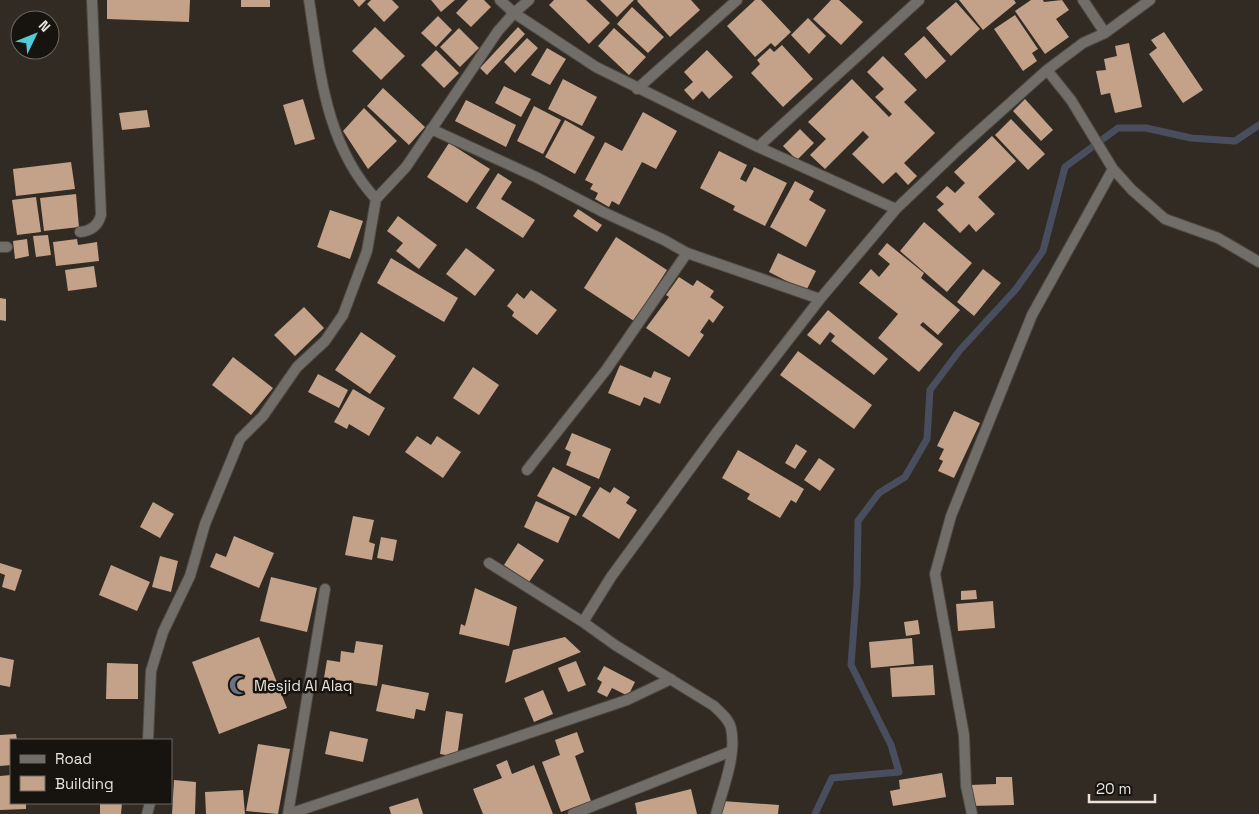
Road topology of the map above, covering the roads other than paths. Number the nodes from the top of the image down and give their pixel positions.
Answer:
1 (92, 0) edge
2 (309, 0) edge
3 (500, 0) edge
4 (529, 0) edge
5 (737, 0) edge
6 (919, 0) edge
7 (1083, 0) edge
8 (1150, 0) edge
9 (514, 13) junction
10 (1105, 33) junction
11 (1047, 70) junction
12 (637, 88) junction
13 (431, 129) junction
14 (758, 147) junction
15 (1113, 168) junction
16 (376, 199) junction
17 (896, 209) junction
18 (80, 232) dead end
19 (687, 254) junction
20 (1259, 262) edge
21 (820, 299) junction
22 (528, 470) dead end
23 (489, 563) dead end
24 (325, 589) dead end
25 (583, 622) junction
26 (671, 679) junction
27 (148, 739) edge
28 (732, 751) junction
29 (288, 814) edge
30 (573, 814) edge
31 (716, 814) edge
32 (972, 814) edge

1 - 18 street
2 - 16 street
3 - 9 street
4 - 9 street
5 - 12 street
6 - 14 street
7 - 10 street
8 - 10 street
9 - 12 street
9 - 13 street
10 - 11 street
11 - 15 street
11 - 17 street
12 - 14 street
13 - 16 street
13 - 19 street
14 - 17 street
15 - 20 street
15 - 32 street
16 - 27 street
17 - 21 street
19 - 21 street
19 - 22 street
21 - 25 street
23 - 25 street
24 - 29 street
25 - 26 street
26 - 28 street
26 - 29 street
28 - 30 street
28 - 31 street

